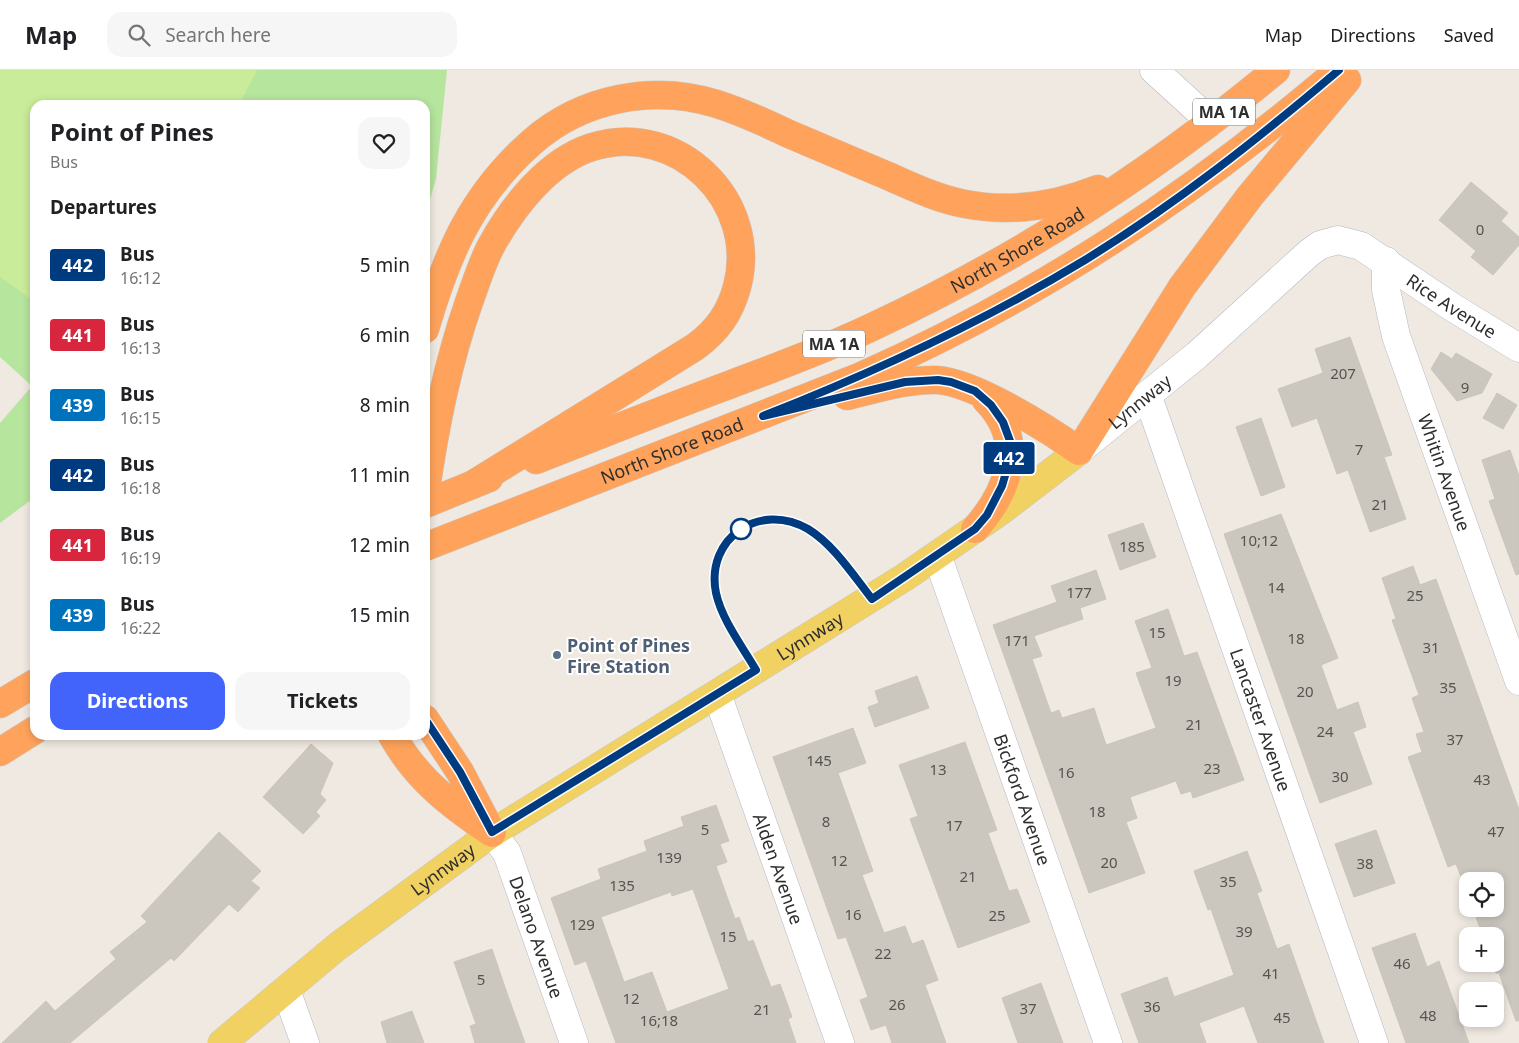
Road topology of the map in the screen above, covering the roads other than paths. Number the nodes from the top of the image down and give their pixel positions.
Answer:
1 (1154, 70) edge
2 (1276, 70) edge
3 (1339, 70) edge
4 (1356, 70) edge
5 (1211, 122) junction
6 (1171, 152) junction
7 (1386, 261) junction
8 (430, 314) edge
9 (1519, 348) edge
10 (975, 391) junction
11 (1148, 397) junction
12 (763, 416) junction
13 (1079, 451) junction
14 (430, 466) edge
15 (472, 485) junction
16 (430, 502) edge
17 (975, 529) junction
18 (430, 545) edge
19 (937, 555) junction
20 (1519, 681) edge
21 (30, 686) edge
22 (717, 694) junction
23 (0, 704) edge
24 (430, 727) edge
25 (30, 733) edge
26 (395, 740) edge
27 (0, 752) edge
28 (492, 832) junction
29 (286, 990) junction
30 (222, 1043) edge
31 (305, 1043) edge
32 (574, 1043) edge
33 (840, 1043) edge
34 (1108, 1043) edge
35 (1374, 1043) edge

1 - 5 street
2 - 5 highway, North Shore Road / MA 1A
3 - 12 highway, North Shore Road / MA 1A
4 - 13 highway
5 - 6 highway, North Shore Road / MA 1A
6 - 8 highway
6 - 15 highway, North Shore Road / MA 1A
7 - 9 street, Rice Avenue
7 - 11 street, Lynnway
7 - 20 street, Whitin Avenue
10 - 12 highway
10 - 13 highway
10 - 17 highway
11 - 13 street, Lynnway
11 - 35 street, Lancaster Avenue
12 - 18 highway, North Shore Road / MA 1A
13 - 17 main road, Lynnway
14 - 15 highway
15 - 16 highway, North Shore Road / MA 1A
17 - 19 main road, Lynnway
19 - 22 main road, Lynnway
19 - 34 street, Bickford Avenue
21 - 23 highway
22 - 28 main road, Lynnway
22 - 33 street, Alden Avenue
24 - 28 highway
25 - 27 highway
26 - 28 highway
28 - 29 main road, Lynnway
28 - 32 street, Delano Avenue
29 - 30 main road, Lynnway
29 - 31 street

